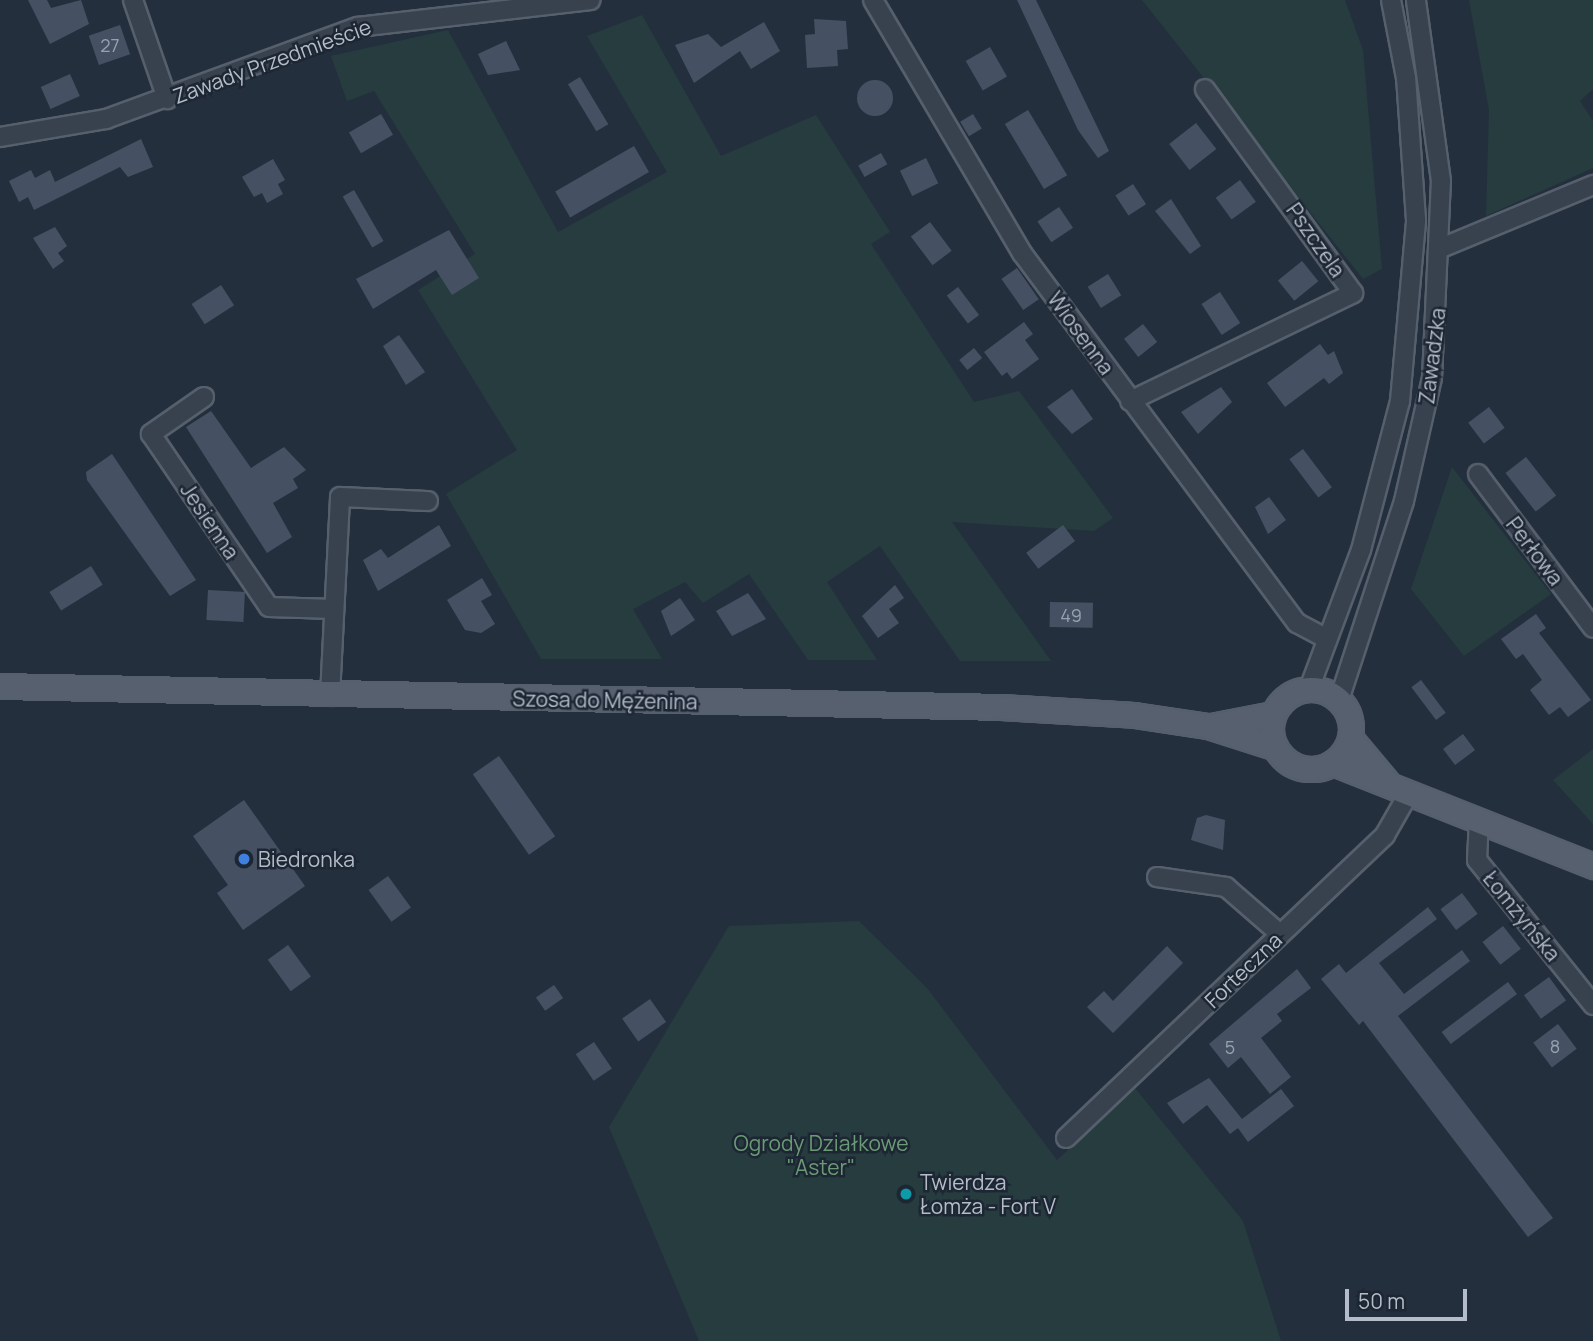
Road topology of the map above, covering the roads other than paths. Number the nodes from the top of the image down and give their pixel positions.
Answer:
1 (133, 0) edge
2 (590, 0) edge
3 (873, 0) edge
4 (1391, 0) edge
5 (1416, 0) edge
6 (514, 3) edge
7 (1205, 89) dead end
8 (167, 99) junction
9 (0, 137) edge
10 (1593, 185) edge
11 (1441, 247) junction
12 (204, 397) dead end
13 (1130, 401) junction
14 (1478, 474) dead end
15 (1378, 492) junction
16 (428, 501) dead end
17 (1404, 501) junction
18 (334, 609) junction
19 (1593, 628) edge
20 (1325, 638) junction
21 (0, 686) edge
22 (1309, 689) junction
23 (330, 696) junction
24 (1339, 700) junction
25 (1273, 714) junction
26 (1208, 726) junction
27 (1350, 738) junction
28 (1274, 747) junction
29 (1333, 763) junction
30 (1387, 782) junction
31 (1409, 793) junction
32 (1479, 820) junction
33 (1593, 866) edge
34 (1157, 877) dead end
35 (1280, 934) junction
36 (1593, 1005) edge
37 (1066, 1138) dead end

1 - 8 street
2 - 6 street, Zawady Przedmieście
3 - 13 street, Wiosenna
4 - 15 street, Zawadzka
5 - 11 street, Zawadzka
6 - 8 street, Zawady Przedmieście
7 - 13 street, Pszczela
8 - 9 street, Zawady Przedmieście
10 - 11 street
11 - 17 street, Zawadzka
12 - 18 street, Jesienna
13 - 20 street, Wiosenna
14 - 19 street, Perłowa
15 - 17 street
15 - 20 street, Zawadzka
16 - 18 street
17 - 24 street, Zawadzka
18 - 23 street
20 - 22 street, Zawadzka
21 - 23 main road, Szosa do Mężenina
22 - 24 main road
22 - 25 main road
23 - 26 main road, Szosa do Mężenina
24 - 27 main road
25 - 26 main road, Szosa do Mężenina
25 - 28 main road
26 - 28 main road, Szosa do Mężenina
27 - 29 main road
27 - 30 main road
28 - 29 main road
29 - 30 main road
30 - 31 main road
31 - 32 main road
31 - 35 street, Forteczna
32 - 33 main road
32 - 36 street, Łomżyńska
34 - 35 street
35 - 37 street, Forteczna

